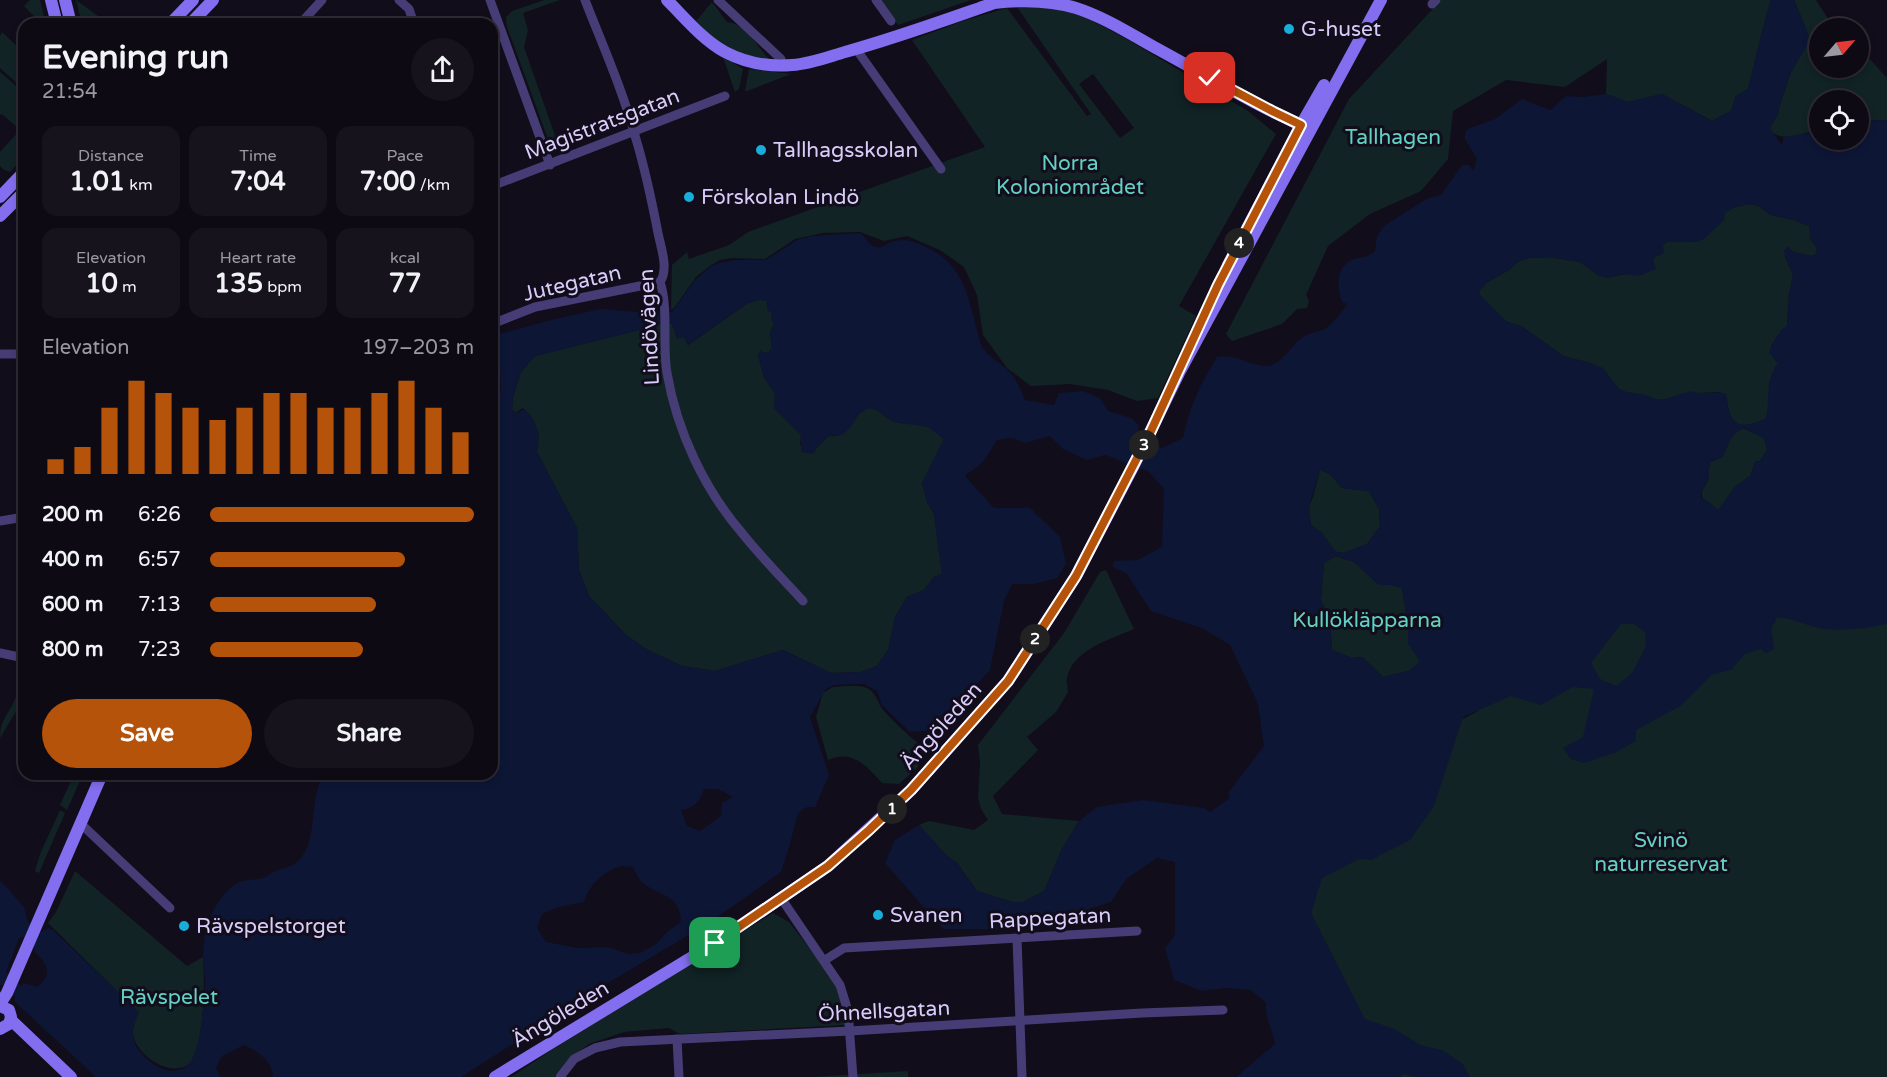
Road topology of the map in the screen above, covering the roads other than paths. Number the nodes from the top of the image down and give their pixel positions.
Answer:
1 (51, 0) edge
2 (65, 0) edge
3 (193, 0) edge
4 (213, 0) edge
5 (322, 0) edge
6 (399, 0) edge
7 (490, 0) edge
8 (585, 0) edge
9 (667, 0) edge
10 (718, 0) edge
11 (876, 0) edge
12 (1013, 0) edge
13 (1373, 0) edge
14 (1381, 0) edge
15 (56, 18) edge
16 (70, 18) edge
17 (176, 18) edge
18 (196, 18) edge
19 (306, 18) edge
20 (412, 18) edge
21 (497, 18) edge
22 (891, 21) dead end
23 (498, 22) edge
24 (858, 49) junction
25 (781, 59) dead end
26 (725, 96) dead end
27 (1305, 127) junction
28 (634, 131) junction
29 (550, 165) junction
30 (941, 169) dead end
31 (18, 178) edge
32 (498, 184) edge
33 (0, 197) edge
34 (18, 198) edge
35 (0, 216) edge
36 (660, 282) junction
37 (498, 322) edge
38 (0, 354) edge
39 (18, 354) edge
40 (18, 518) edge
41 (0, 522) edge
42 (803, 601) dead end
43 (0, 653) edge
44 (18, 657) edge
45 (99, 780) edge
46 (80, 823) junction
47 (781, 898) junction
48 (171, 908) dead end
49 (1137, 931) dead end
50 (1017, 938) junction
51 (825, 960) junction
52 (1223, 1010) dead end
53 (3, 1016) edge
54 (1020, 1020) junction
55 (850, 1031) junction
56 (677, 1039) junction
57 (71, 1077) edge
58 (495, 1077) edge
59 (560, 1077) edge
60 (679, 1077) edge
61 (853, 1077) edge
62 (1022, 1077) edge

1 - 15 main road
2 - 16 main road
3 - 17 main road
4 - 18 main road
5 - 19 street
6 - 20 street
7 - 21 street
8 - 28 street, Lindövägen
9 - 24 main road
10 - 25 street
11 - 22 street
12 - 24 main road
12 - 27 main road
13 - 27 main road, Ängöleden
14 - 27 main road, Ängöleden
23 - 29 street
24 - 30 street
26 - 28 street, Magistratsgatan
27 - 47 main road, Ängöleden
28 - 29 street, Magistratsgatan
28 - 36 street, Lindövägen
29 - 32 street, Magistratsgatan
31 - 33 main road
34 - 35 main road
36 - 37 street, Jutegatan
36 - 42 street, Lindövägen
38 - 39 street
40 - 41 street
43 - 44 street
45 - 46 main road
46 - 48 street
46 - 53 main road
47 - 51 street
47 - 58 main road, Ängöleden
49 - 50 street, Rappegatan
50 - 51 street, Rappegatan
50 - 54 street
51 - 55 street
52 - 54 street, Öhnellsgatan
53 - 57 main road
54 - 55 street, Öhnellsgatan
54 - 62 street
55 - 56 street, Öhnellsgatan
55 - 61 street
56 - 59 street, Öhnellsgatan
56 - 60 street

